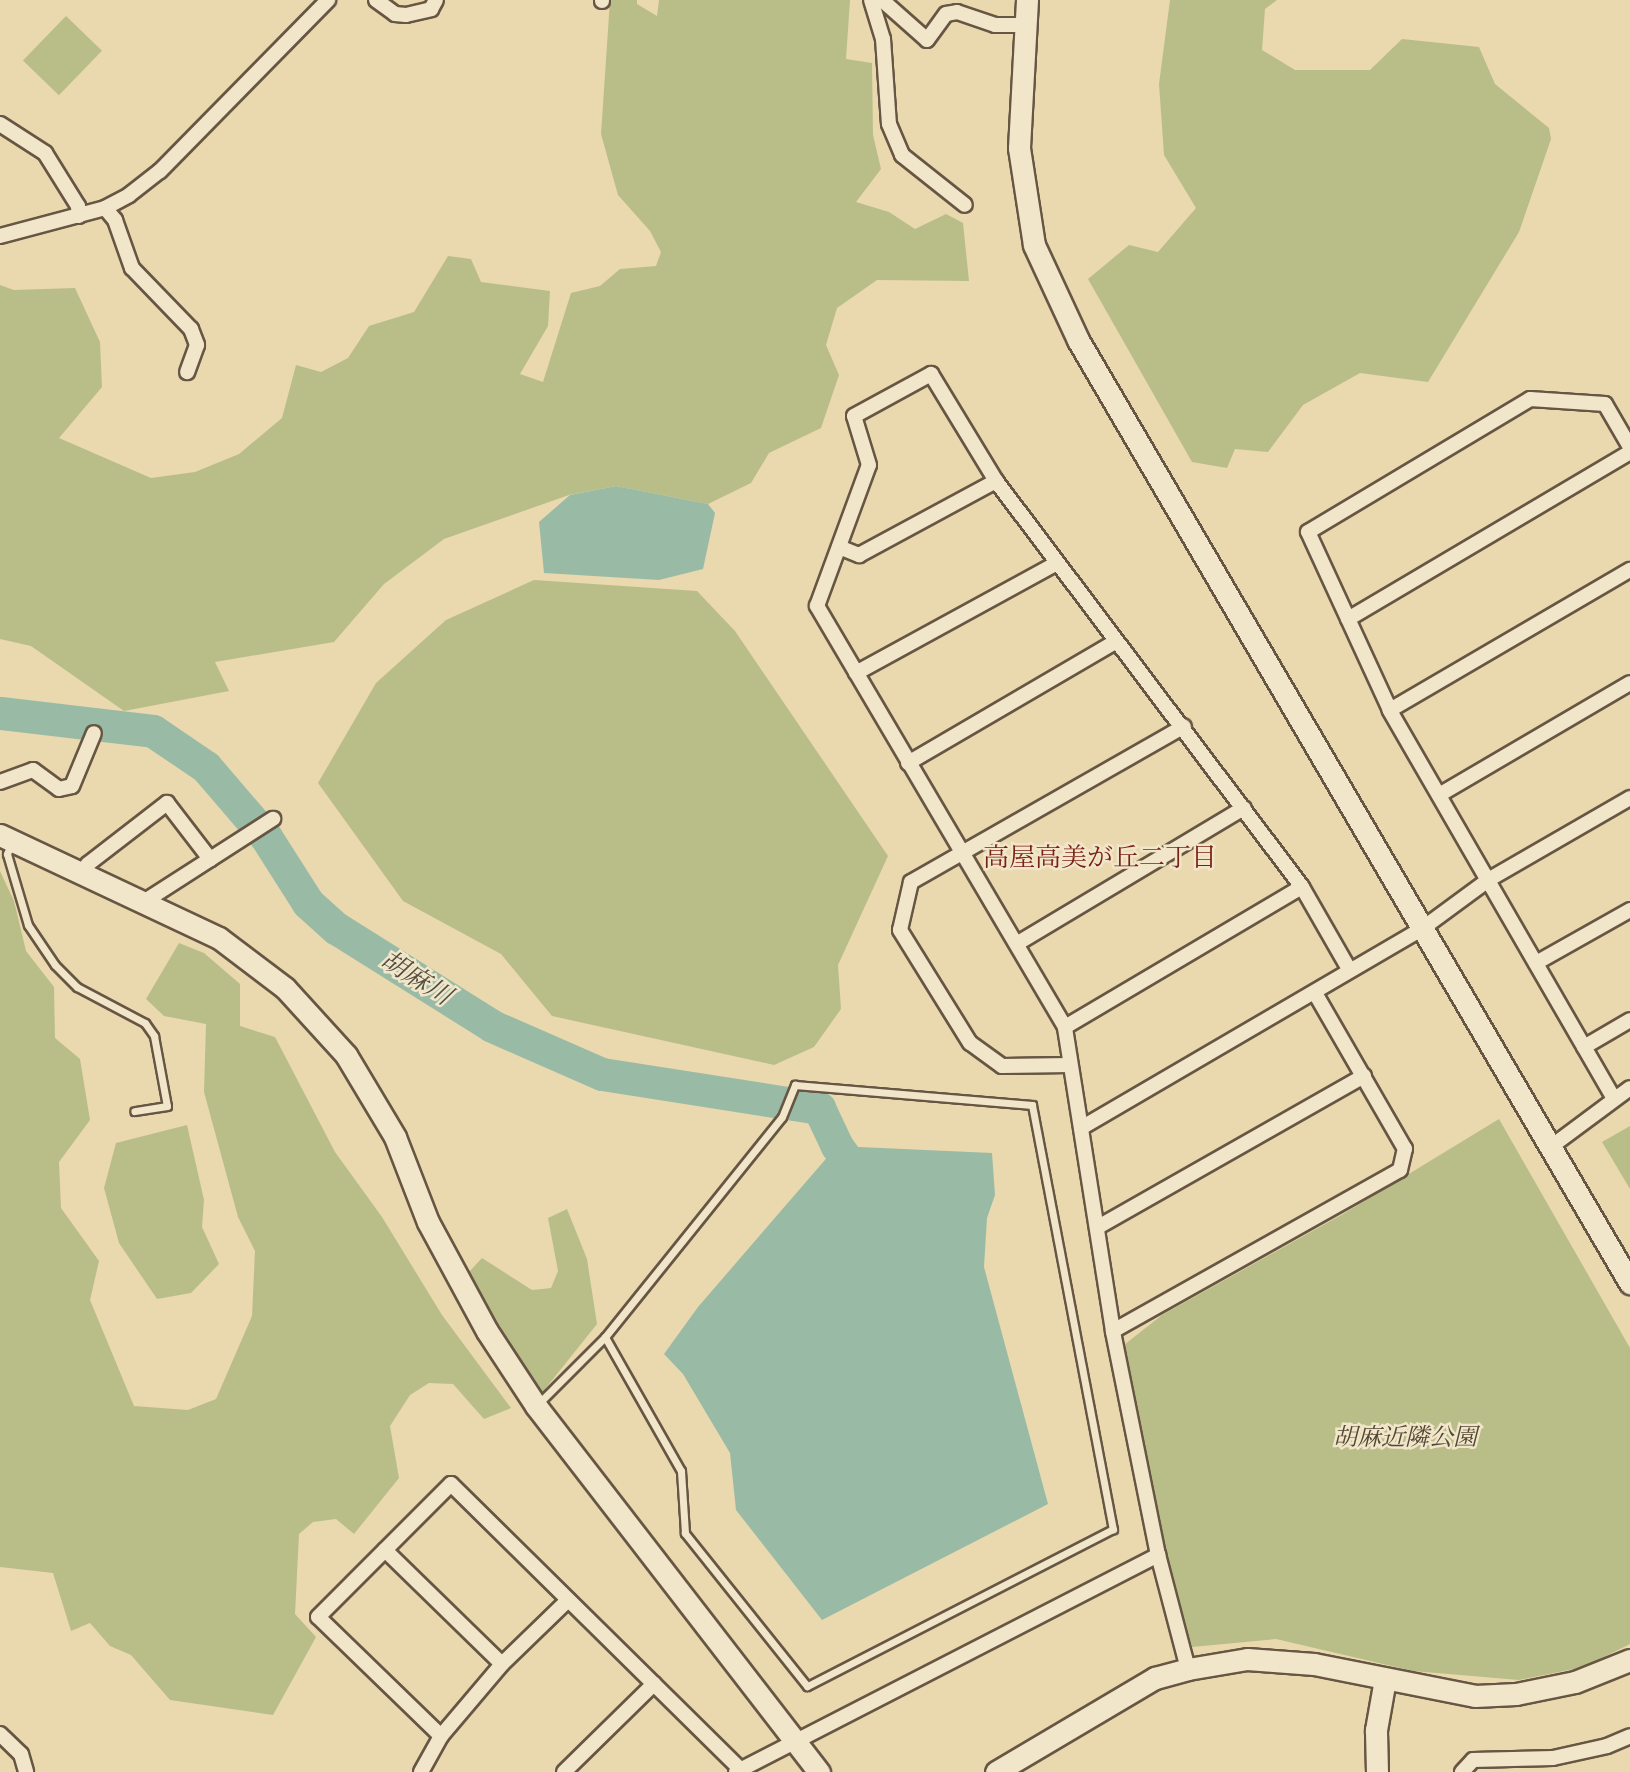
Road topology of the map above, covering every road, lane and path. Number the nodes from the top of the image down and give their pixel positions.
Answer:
1 (328, 0) edge
2 (376, 0) edge
3 (436, 0) edge
4 (871, 0) edge
5 (882, 0) edge
6 (1027, 0) edge
7 (1026, 25) junction
8 (0, 124) edge
9 (965, 205) dead end
10 (105, 208) junction
11 (79, 216) junction
12 (0, 236) edge
13 (187, 372) dead end
14 (1630, 449) edge
15 (996, 481) junction
16 (839, 547) junction
17 (1057, 563) junction
18 (1630, 570) edge
19 (1348, 619) junction
20 (1115, 642) junction
21 (856, 673) junction
22 (1630, 683) edge
23 (1390, 710) junction
24 (1184, 726) junction
25 (94, 733) dead end
26 (908, 763) junction
27 (0, 782) edge
28 (1439, 795) junction
29 (1630, 798) edge
30 (1244, 808) junction
31 (273, 818) dead end
32 (6, 838) edge
33 (966, 854) junction
34 (210, 859) junction
35 (82, 874) junction
36 (1488, 880) junction
37 (1301, 887) junction
38 (142, 903) junction
39 (1630, 910) edge
40 (1423, 928) junction
41 (1018, 943) junction
42 (1536, 963) junction
43 (1349, 969) junction
44 (1315, 993) junction
45 (1630, 1020) edge
46 (1065, 1027) junction
47 (1584, 1047) junction
48 (1070, 1065) junction
49 (1364, 1076) junction
50 (1630, 1088) edge
51 (1614, 1097) junction
52 (134, 1111) dead end
53 (1081, 1128) junction
54 (1552, 1146) junction
55 (1098, 1227) junction
56 (1630, 1283) edge
57 (1112, 1331) junction
58 (605, 1337) junction
59 (536, 1406) junction
60 (385, 1550) junction
61 (1158, 1555) junction
62 (568, 1600) junction
63 (1630, 1660) edge
64 (502, 1664) junction
65 (1188, 1669) junction
66 (1384, 1679) junction
67 (654, 1684) junction
68 (0, 1734) edge
69 (441, 1736) junction
70 (1630, 1736) edge
71 (793, 1740) junction
72 (1553, 1765) edge
73 (738, 1770) edge
74 (1000, 1771) edge
75 (26, 1772) edge
76 (421, 1772) edge
77 (564, 1772) edge
78 (819, 1772) edge
79 (1377, 1772) edge
80 (1462, 1772) edge

1 - 10 street
2 - 3 street
4 - 9 street
5 - 7 street
6 - 7 street
7 - 40 street
8 - 11 street
10 - 11 street
10 - 13 street
11 - 12 street
14 - 19 street
14 - 19 street
15 - 16 street
15 - 16 street
15 - 17 street
16 - 21 street
17 - 20 street
17 - 21 street
18 - 23 street
19 - 23 street
20 - 24 street
20 - 26 street
21 - 26 street
22 - 28 street
23 - 28 street
24 - 30 street
24 - 33 street
25 - 27 street
26 - 33 street
28 - 36 street
29 - 36 street
30 - 37 street
30 - 41 street
31 - 34 street
32 - 35 street
32 - 52 lane
33 - 41 street
33 - 48 street
34 - 35 street
34 - 38 street
35 - 38 street
36 - 40 street
36 - 42 street
37 - 43 street
37 - 46 street
38 - 59 street
39 - 42 street
40 - 43 street
40 - 54 street
41 - 46 street
42 - 47 street
43 - 44 street
44 - 49 street
44 - 53 street
45 - 47 street
46 - 48 street
47 - 51 street
48 - 53 street
49 - 55 street
49 - 57 street
50 - 51 street
51 - 54 street
53 - 55 street
54 - 56 street
55 - 57 street
57 - 61 street
58 - 58 lane
58 - 59 lane
59 - 71 street
60 - 62 street
60 - 64 street
60 - 69 street
61 - 65 street
61 - 71 street
62 - 64 street
62 - 67 street
63 - 66 street
64 - 69 street
65 - 66 street
65 - 74 street
66 - 79 street
67 - 73 street
67 - 77 street
68 - 75 street
69 - 76 street
70 - 72 street
71 - 73 street
71 - 78 street
72 - 80 street

